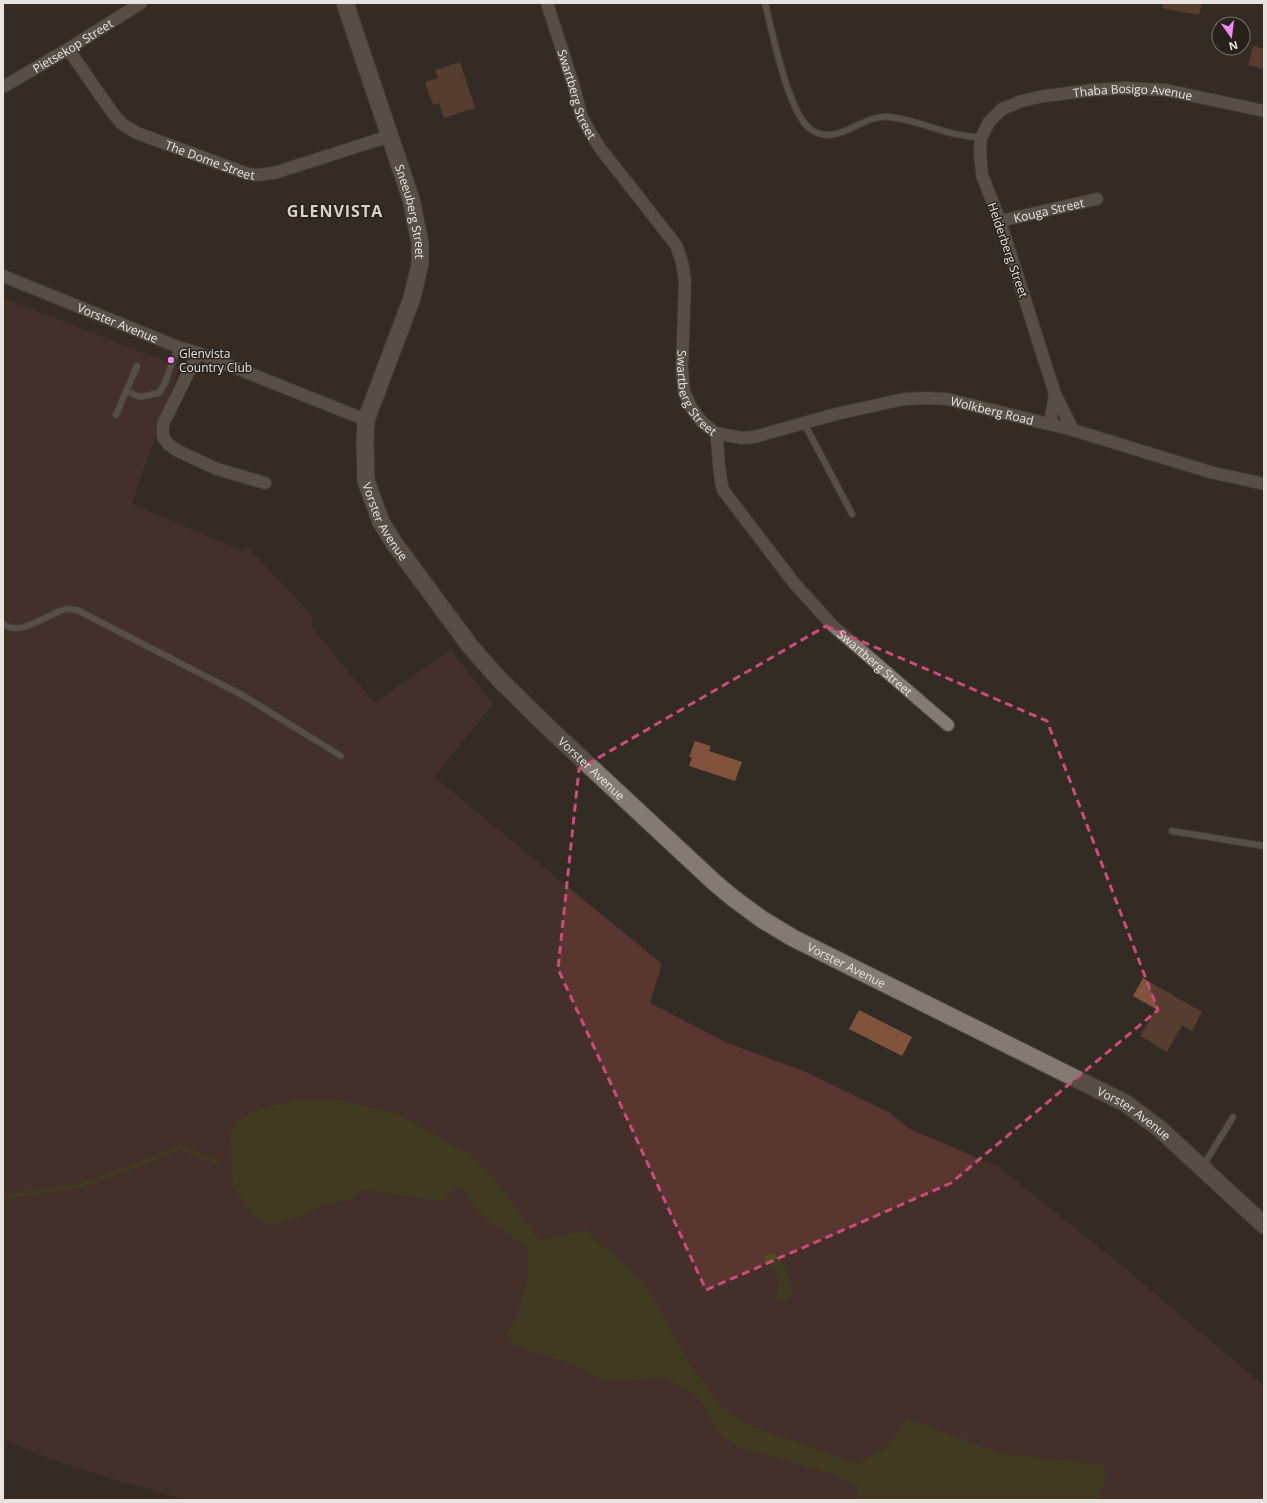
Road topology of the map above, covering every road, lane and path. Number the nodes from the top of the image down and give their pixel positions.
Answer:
1 (141, 3) edge
2 (345, 3) edge
3 (546, 3) edge
4 (765, 3) edge
5 (68, 49) junction
6 (3, 87) edge
7 (1002, 109) joint
8 (1264, 111) edge
9 (390, 136) junction
10 (981, 138) junction
11 (1097, 199) dead end
12 (1000, 221) junction
13 (3, 276) edge
14 (178, 347) junction
15 (198, 353) junction
16 (137, 366) dead end
17 (126, 391) junction
18 (1055, 394) junction
19 (116, 415) dead end
20 (366, 420) junction
21 (804, 423) junction
22 (1050, 424) junction
23 (1073, 430) junction
24 (716, 433) junction
25 (265, 484) dead end
26 (1264, 484) edge
27 (852, 514) dead end
28 (3, 624) edge
29 (948, 725) dead end
30 (341, 756) dead end
31 (1172, 831) dead end
32 (1264, 846) edge
33 (1233, 1116) dead end
34 (1202, 1168) junction
35 (1264, 1225) edge

1 - 5 street, Pietsekop Street
2 - 9 main road, Sneeuberg Street
3 - 24 street, Swartberg Street
4 - 10 lane
5 - 6 street, Pietsekop Street
5 - 9 street, The Dome Street
7 - 8 street, Thaba Bosigo Avenue
7 - 10 street, Helderberg Street
9 - 20 main road, Sneeuberg Street
10 - 12 street, Helderberg Street
11 - 12 street, Kouga Street
12 - 18 street, Helderberg Street
13 - 14 street, Vorster Avenue
14 - 15 street, Vorster Avenue
14 - 17 lane
15 - 20 street, Vorster Avenue
15 - 25 street
16 - 17 lane
17 - 19 lane
18 - 22 street
18 - 23 street
20 - 34 main road, Vorster Avenue
21 - 22 street, Wolkberg Road
21 - 24 street, Wolkberg Road
21 - 27 lane
22 - 23 street, Wolkberg Road
23 - 26 street, Wolkberg Road
24 - 29 street, Swartberg Street
28 - 30 lane
31 - 32 lane
33 - 34 lane
34 - 35 main road, Vorster Avenue

